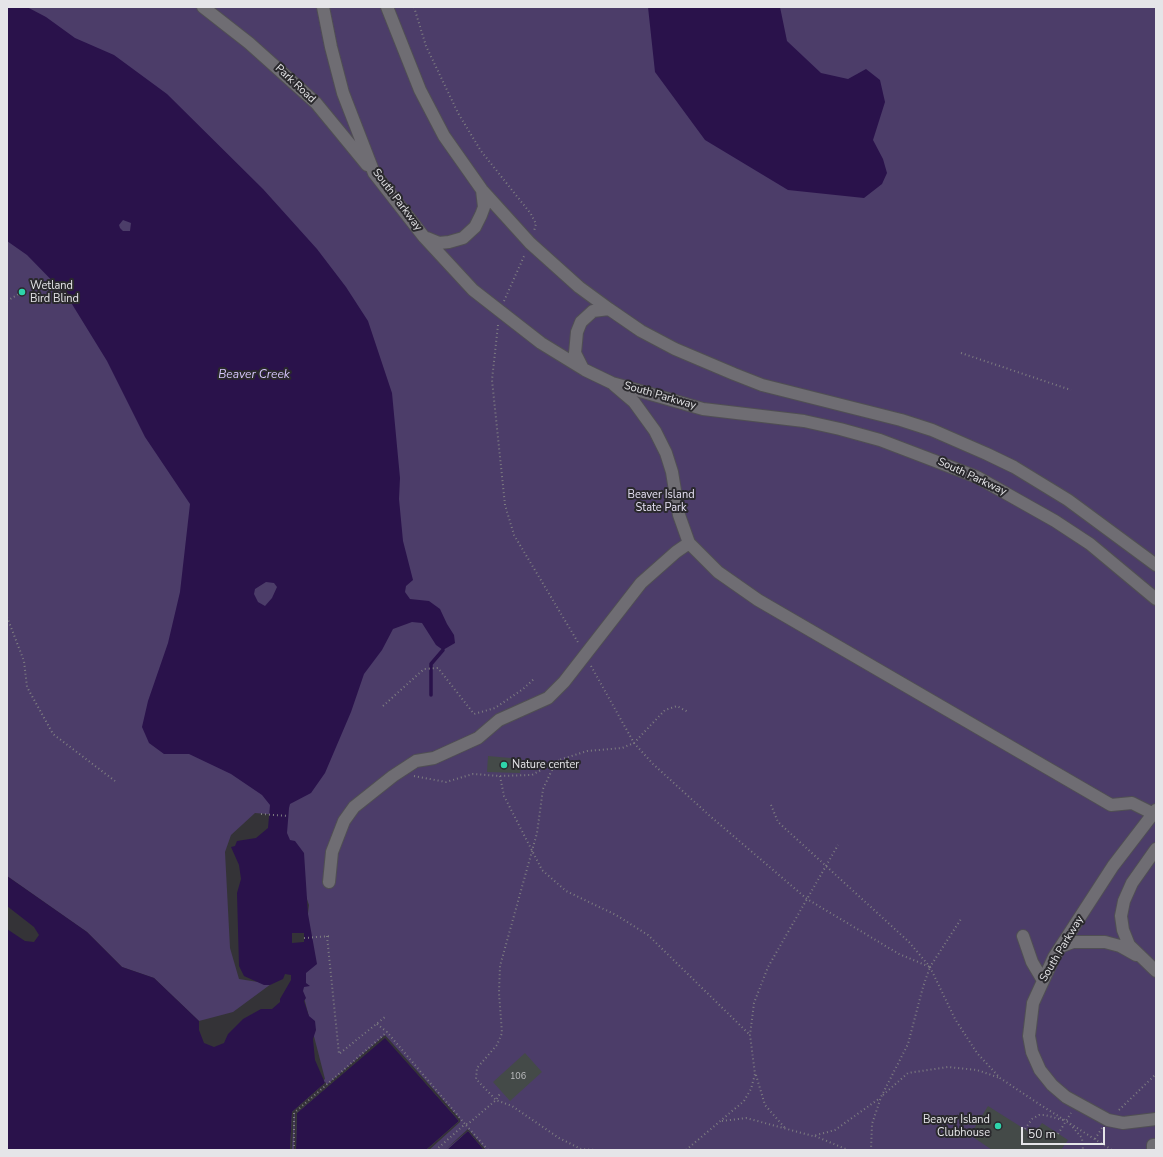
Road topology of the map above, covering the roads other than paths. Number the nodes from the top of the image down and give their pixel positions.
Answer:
1 (203, 7) edge
2 (323, 7) edge
3 (387, 7) edge
4 (374, 174) junction
5 (482, 190) junction
6 (424, 236) junction
7 (609, 309) junction
8 (585, 370) junction
9 (612, 383) junction
10 (689, 543) junction
11 (1156, 565) edge
12 (1156, 599) edge
13 (1155, 813) edge
14 (1156, 849) edge
15 (329, 882) dead end
16 (1023, 936) dead end
17 (1062, 946) junction
18 (1143, 959) junction
19 (1156, 971) edge
20 (1042, 979) junction
21 (1156, 1119) edge
22 (1156, 1145) edge
23 (1153, 1150) edge

1 - 4 street, Park Road
2 - 4 street, South Parkway
3 - 5 street
4 - 6 street, South Parkway
5 - 6 street
5 - 7 street
6 - 8 street, South Parkway
7 - 8 street
7 - 11 street
8 - 9 street, South Parkway
9 - 10 street
9 - 12 street, South Parkway
10 - 13 street
10 - 15 street
13 - 17 street, South Parkway
14 - 18 street
16 - 20 street
17 - 18 street
17 - 20 street, South Parkway
18 - 19 street
20 - 21 street, South Parkway
22 - 23 street

